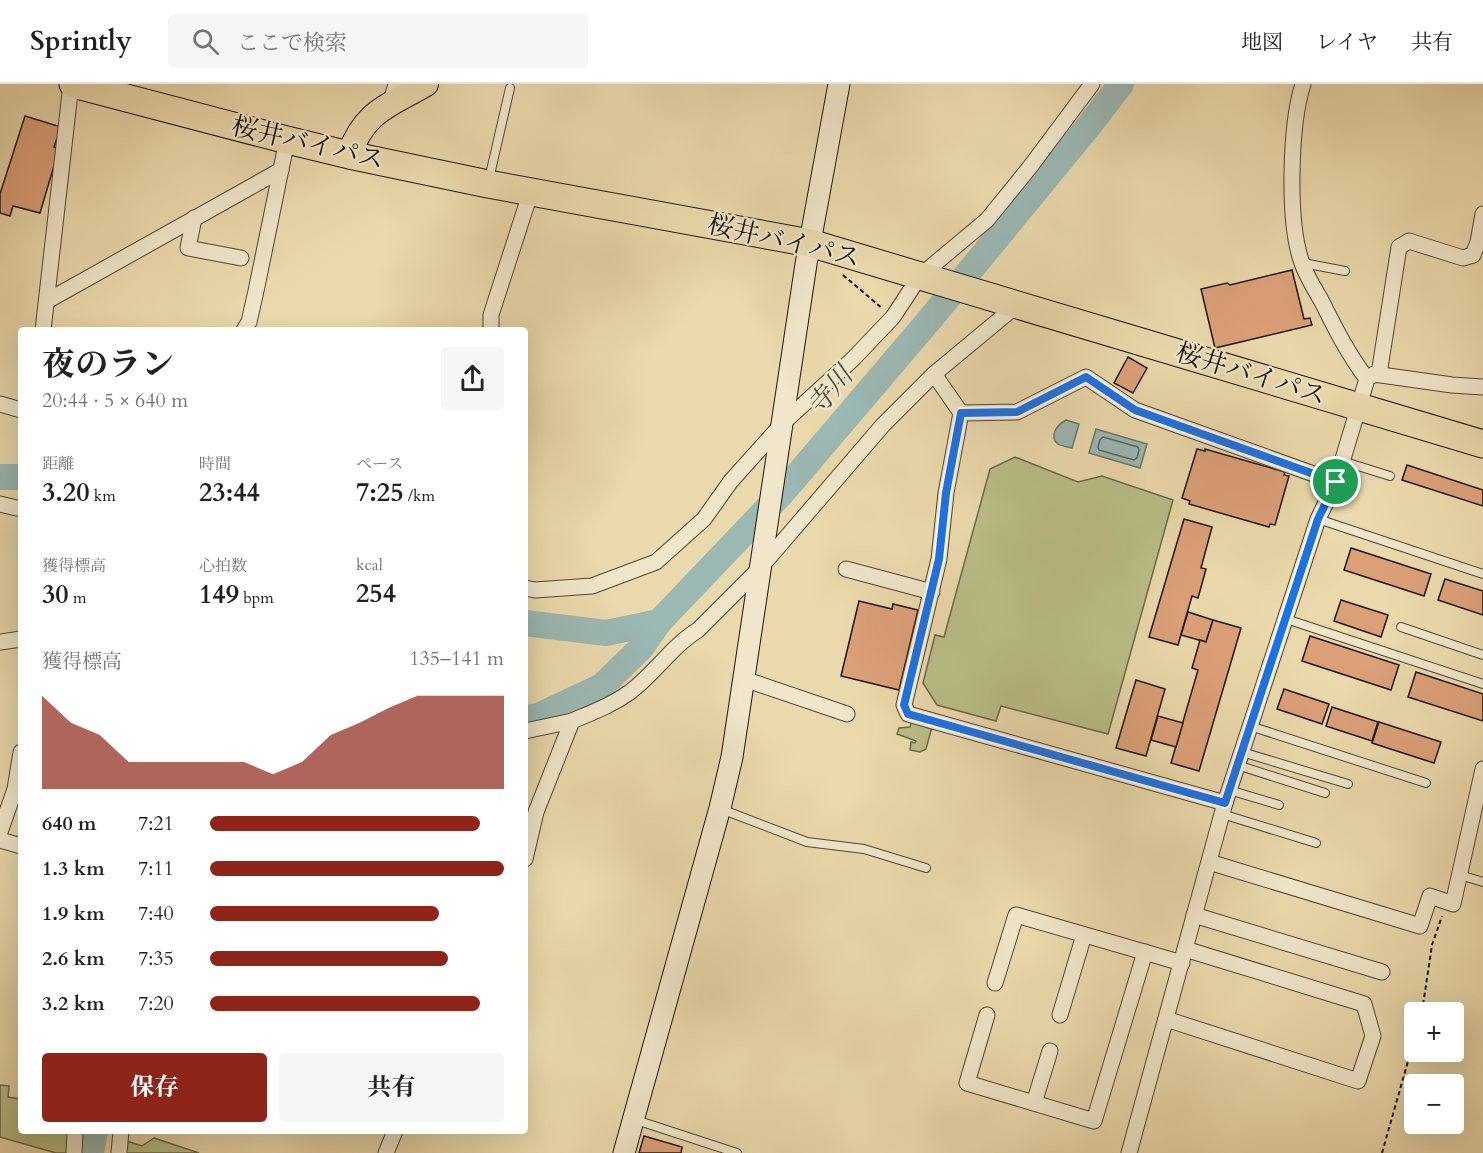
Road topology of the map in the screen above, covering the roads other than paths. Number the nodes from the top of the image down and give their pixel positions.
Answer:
1 (72, 84) edge
2 (426, 84) edge
3 (839, 84) edge
4 (1092, 84) edge
5 (1303, 84) edge
6 (510, 88) dead end
7 (393, 94) edge
8 (287, 140) junction
9 (349, 155) junction
10 (280, 170) junction
11 (488, 184) junction
12 (531, 191) junction
13 (1483, 214) edge
14 (194, 218) junction
15 (810, 243) junction
16 (241, 258) dead end
17 (1302, 263) junction
18 (1346, 271) dead end
19 (924, 277) junction
20 (47, 301) junction
21 (1013, 303) junction
22 (43, 327) edge
23 (246, 327) edge
24 (491, 327) edge
25 (934, 374) junction
26 (1373, 377) junction
27 (1483, 387) edge
28 (0, 404) edge
29 (1359, 406) junction
30 (18, 409) edge
31 (961, 413) junction
32 (782, 428) junction
33 (1483, 444) edge
34 (1342, 461) junction
35 (1390, 476) dead end
36 (1336, 482) junction
37 (0, 504) edge
38 (18, 508) edge
39 (1318, 519) junction
40 (761, 564) junction
41 (846, 569) dead end
42 (1483, 574) edge
43 (528, 589) edge
44 (932, 592) junction
45 (1286, 619) junction
46 (1401, 627) dead end
47 (18, 639) edge
48 (0, 642) edge
49 (1483, 655) edge
50 (744, 679) junction
51 (1483, 684) edge
52 (847, 714) dead end
53 (572, 721) junction
54 (1250, 726) junction
55 (528, 729) edge
56 (1239, 759) junction
57 (18, 770) edge
58 (1482, 774) edge
59 (1426, 783) dead end
60 (1348, 784) dead end
61 (1325, 793) dead end
62 (1225, 802) junction
63 (1279, 805) dead end
64 (720, 808) junction
65 (0, 832) edge
66 (0, 840) edge
67 (1316, 843) dead end
68 (18, 845) edge
69 (528, 846) edge
70 (1209, 862) junction
71 (926, 868) dead end
72 (1461, 874) junction
73 (1483, 882) edge
74 (1194, 915) junction
75 (1084, 935) junction
76 (1144, 952) junction
77 (1184, 956) junction
78 (1382, 972) dead end
79 (995, 983) dead end
80 (987, 1015) dead end
81 (1060, 1015) dead end
82 (1166, 1019) junction
83 (1050, 1051) dead end
84 (1034, 1103) junction
85 (633, 1119) junction
86 (75, 1134) edge
87 (121, 1134) edge
88 (394, 1134) edge
89 (74, 1153) edge
90 (119, 1153) edge
91 (386, 1153) edge
92 (624, 1153) edge
93 (737, 1153) edge
94 (1129, 1153) edge

1 - 8 highway, 桜井バイパス
1 - 20 street
2 - 7 main road
3 - 15 street
4 - 19 street
5 - 17 street
6 - 11 lane
7 - 9 main road
8 - 9 highway, 桜井バイパス
8 - 10 street
9 - 11 highway, 桜井バイパス
10 - 14 street
10 - 23 street
11 - 12 highway, 桜井バイパス
12 - 15 highway, 桜井バイパス
12 - 24 street
13 - 26 street
14 - 16 street
14 - 20 street
15 - 19 highway, 桜井バイパス
15 - 32 street
17 - 18 lane
17 - 26 street
19 - 21 highway, 桜井バイパス
19 - 32 street
20 - 22 street
21 - 25 street
21 - 29 highway, 桜井バイパス
25 - 31 street
25 - 40 street
26 - 27 street
26 - 29 street
28 - 30 street
29 - 33 highway, 桜井バイパス
29 - 34 street
31 - 36 street
31 - 44 street
32 - 40 street
32 - 43 street
34 - 35 lane
34 - 36 street
36 - 39 street
37 - 38 street
39 - 42 lane
39 - 45 street
40 - 50 street
40 - 53 street
41 - 44 street
44 - 62 street
45 - 51 lane
45 - 54 street
46 - 49 lane
47 - 48 street
50 - 52 street
50 - 64 street
53 - 55 street
53 - 69 street
54 - 56 street
54 - 59 lane
56 - 60 lane
56 - 61 lane
56 - 62 street
57 - 65 street
58 - 72 street
62 - 63 lane
62 - 67 lane
62 - 70 street
64 - 71 lane
64 - 85 street
66 - 68 street
70 - 72 street
70 - 74 street
72 - 73 lane
74 - 77 street
74 - 78 street
75 - 76 street
75 - 79 street
75 - 81 street
76 - 77 street
76 - 84 street
77 - 82 street
77 - 82 street
80 - 84 street
82 - 94 street
83 - 84 street
85 - 92 street
85 - 93 lane
86 - 89 street
87 - 90 street
88 - 91 street

